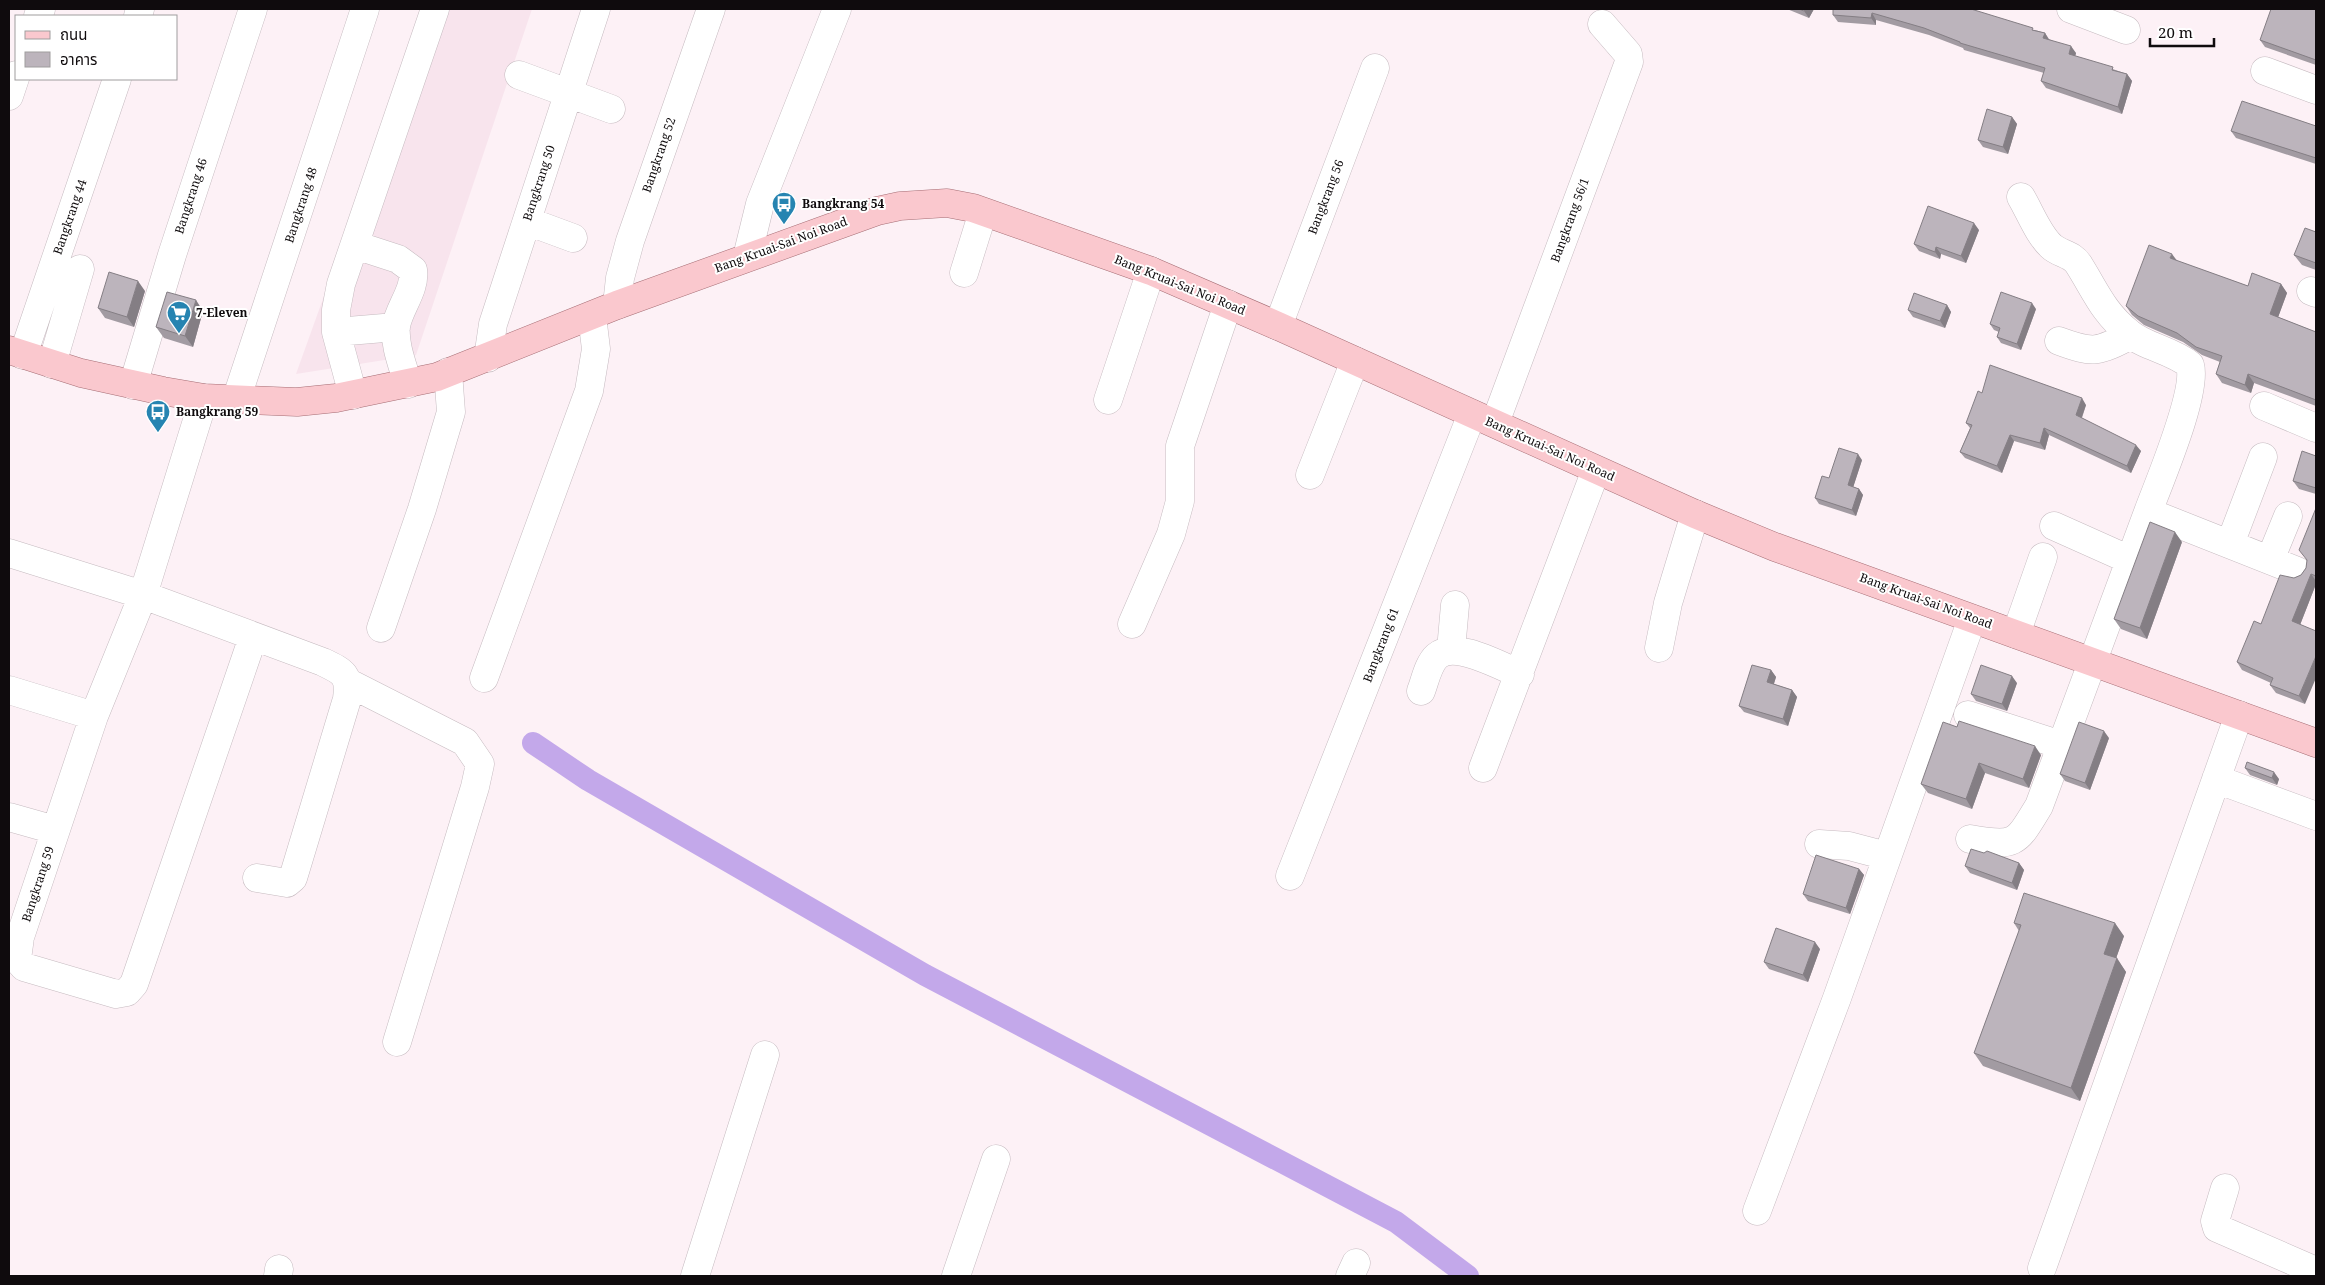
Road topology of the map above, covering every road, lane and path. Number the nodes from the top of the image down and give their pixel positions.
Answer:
1 (254, 9) edge
2 (365, 9) edge
3 (435, 9) edge
4 (596, 9) edge
5 (711, 9) edge
6 (837, 9) edge
7 (2071, 9) edge
8 (1602, 24) dead end
9 (2126, 30) dead end
10 (1375, 68) dead end
11 (2265, 71) dead end
12 (519, 75) dead end
13 (15, 78) edge
14 (116, 80) edge
15 (2316, 90) edge
16 (568, 94) junction
17 (9, 96) edge
18 (611, 109) dead end
19 (2021, 197) dead end
20 (983, 212) junction
21 (527, 221) junction
22 (573, 238) dead end
23 (354, 245) junction
24 (747, 256) junction
25 (80, 269) dead end
26 (1151, 270) junction
27 (964, 273) dead end
28 (617, 304) junction
29 (1228, 304) junction
30 (592, 316) junction
31 (1278, 326) junction
32 (396, 327) junction
33 (336, 332) junction
34 (2131, 335) junction
35 (2059, 341) dead end
36 (16, 352) edge
37 (488, 358) junction
38 (1354, 361) junction
39 (52, 364) junction
40 (448, 372) junction
41 (408, 384) junction
42 (133, 385) junction
43 (354, 395) junction
44 (204, 398) junction
45 (236, 400) junction
46 (1108, 400) dead end
47 (2264, 406) dead end
48 (1483, 418) junction
49 (2316, 428) edge
50 (2263, 457) dead end
51 (1596, 470) junction
52 (1310, 475) dead end
53 (2148, 512) junction
54 (1695, 514) junction
55 (2288, 516) dead end
56 (2054, 526) dead end
57 (2230, 544) junction
58 (9, 552) edge
59 (2043, 556) dead end
60 (2130, 560) junction
61 (2270, 560) junction
62 (2297, 570) dead end
63 (142, 595) junction
64 (1455, 605) dead end
65 (1972, 619) junction
66 (1132, 624) dead end
67 (381, 628) dead end
68 (2016, 634) junction
69 (253, 638) junction
70 (1659, 648) dead end
71 (1451, 650) junction
72 (2092, 661) junction
73 (1520, 674) junction
74 (484, 678) dead end
75 (349, 683) junction
76 (9, 690) edge
77 (1421, 692) dead end
78 (1968, 715) dead end
79 (2239, 715) junction
80 (94, 716) junction
81 (2316, 743) edge
82 (2061, 745) junction
83 (1483, 768) dead end
84 (2216, 779) junction
85 (2316, 816) edge
86 (9, 817) edge
87 (55, 830) junction
88 (1970, 839) dead end
89 (1819, 844) dead end
90 (1887, 856) junction
91 (1290, 876) dead end
92 (257, 878) dead end
93 (14, 935) edge
94 (397, 1042) dead end
95 (766, 1055) dead end
96 (996, 1159) dead end
97 (2226, 1188) dead end
98 (1757, 1211) dead end
99 (2042, 1268) dead end
100 (2306, 1271) edge
101 (695, 1276) edge
102 (956, 1276) edge

1 - 42 street, Bangkrang 46
2 - 45 street, Bangkrang 48
3 - 23 street
4 - 16 street, Bangkrang 50
5 - 28 street, Bangkrang 52
6 - 24 street
7 - 9 street
8 - 48 street, Bangkrang 56/1
10 - 31 street, Bangkrang 56
11 - 15 street
12 - 16 street
13 - 17 street
14 - 36 street, Bangkrang 44
16 - 18 street
16 - 21 street, Bangkrang 50
19 - 34 street
20 - 24 main road, Bang Kruai-Sai Noi Road
20 - 26 main road, Bang Kruai-Sai Noi Road
20 - 27 street
21 - 22 street
21 - 37 street, Bangkrang 50
23 - 32 street
23 - 33 street
24 - 28 main road, Bang Kruai-Sai Noi Road
25 - 39 street
26 - 29 main road, Bang Kruai-Sai Noi Road
26 - 46 street
28 - 30 main road, Bang Kruai-Sai Noi Road
29 - 31 main road, Bang Kruai-Sai Noi Road
29 - 66 street
30 - 37 main road, Bang Kruai-Sai Noi Road
30 - 74 street
31 - 38 main road, Bang Kruai-Sai Noi Road
32 - 33 street
32 - 41 street
33 - 43 street
34 - 35 street
34 - 53 street
36 - 39 main road, Bang Kruai-Sai Noi Road
37 - 40 main road, Bang Kruai-Sai Noi Road
38 - 48 main road, Bang Kruai-Sai Noi Road
38 - 52 street
39 - 42 main road, Bang Kruai-Sai Noi Road
40 - 41 main road, Bang Kruai-Sai Noi Road
40 - 67 street
41 - 43 main road, Bang Kruai-Sai Noi Road
42 - 44 main road, Bang Kruai-Sai Noi Road
43 - 45 main road, Bang Kruai-Sai Noi Road
44 - 45 main road, Bang Kruai-Sai Noi Road
44 - 63 street, Bangkrang 59
47 - 49 street
48 - 51 main road, Bang Kruai-Sai Noi Road
48 - 91 street, Bangkrang 61
50 - 57 street
51 - 54 main road, Bang Kruai-Sai Noi Road
51 - 73 street
53 - 57 street
53 - 60 street
54 - 65 main road, Bang Kruai-Sai Noi Road
54 - 70 street
55 - 61 street
56 - 60 street
57 - 61 street
58 - 63 street
59 - 68 street
60 - 72 street
61 - 62 street
63 - 69 street
63 - 80 street, Bangkrang 59
64 - 71 street
65 - 68 main road, Bang Kruai-Sai Noi Road
65 - 90 street
68 - 72 main road, Bang Kruai-Sai Noi Road
69 - 75 street
69 - 93 street, Bangkrang 59
71 - 73 street
71 - 77 street
72 - 79 main road, Bang Kruai-Sai Noi Road
72 - 82 street
73 - 83 street
75 - 92 street
75 - 94 street
76 - 80 street
78 - 82 street
79 - 81 main road, Bang Kruai-Sai Noi Road
79 - 84 street
80 - 87 street, Bangkrang 59
82 - 88 street
84 - 85 street
84 - 99 street
86 - 87 street
87 - 93 street, Bangkrang 59
89 - 90 street
90 - 98 street
95 - 101 street
96 - 102 street
97 - 100 street

